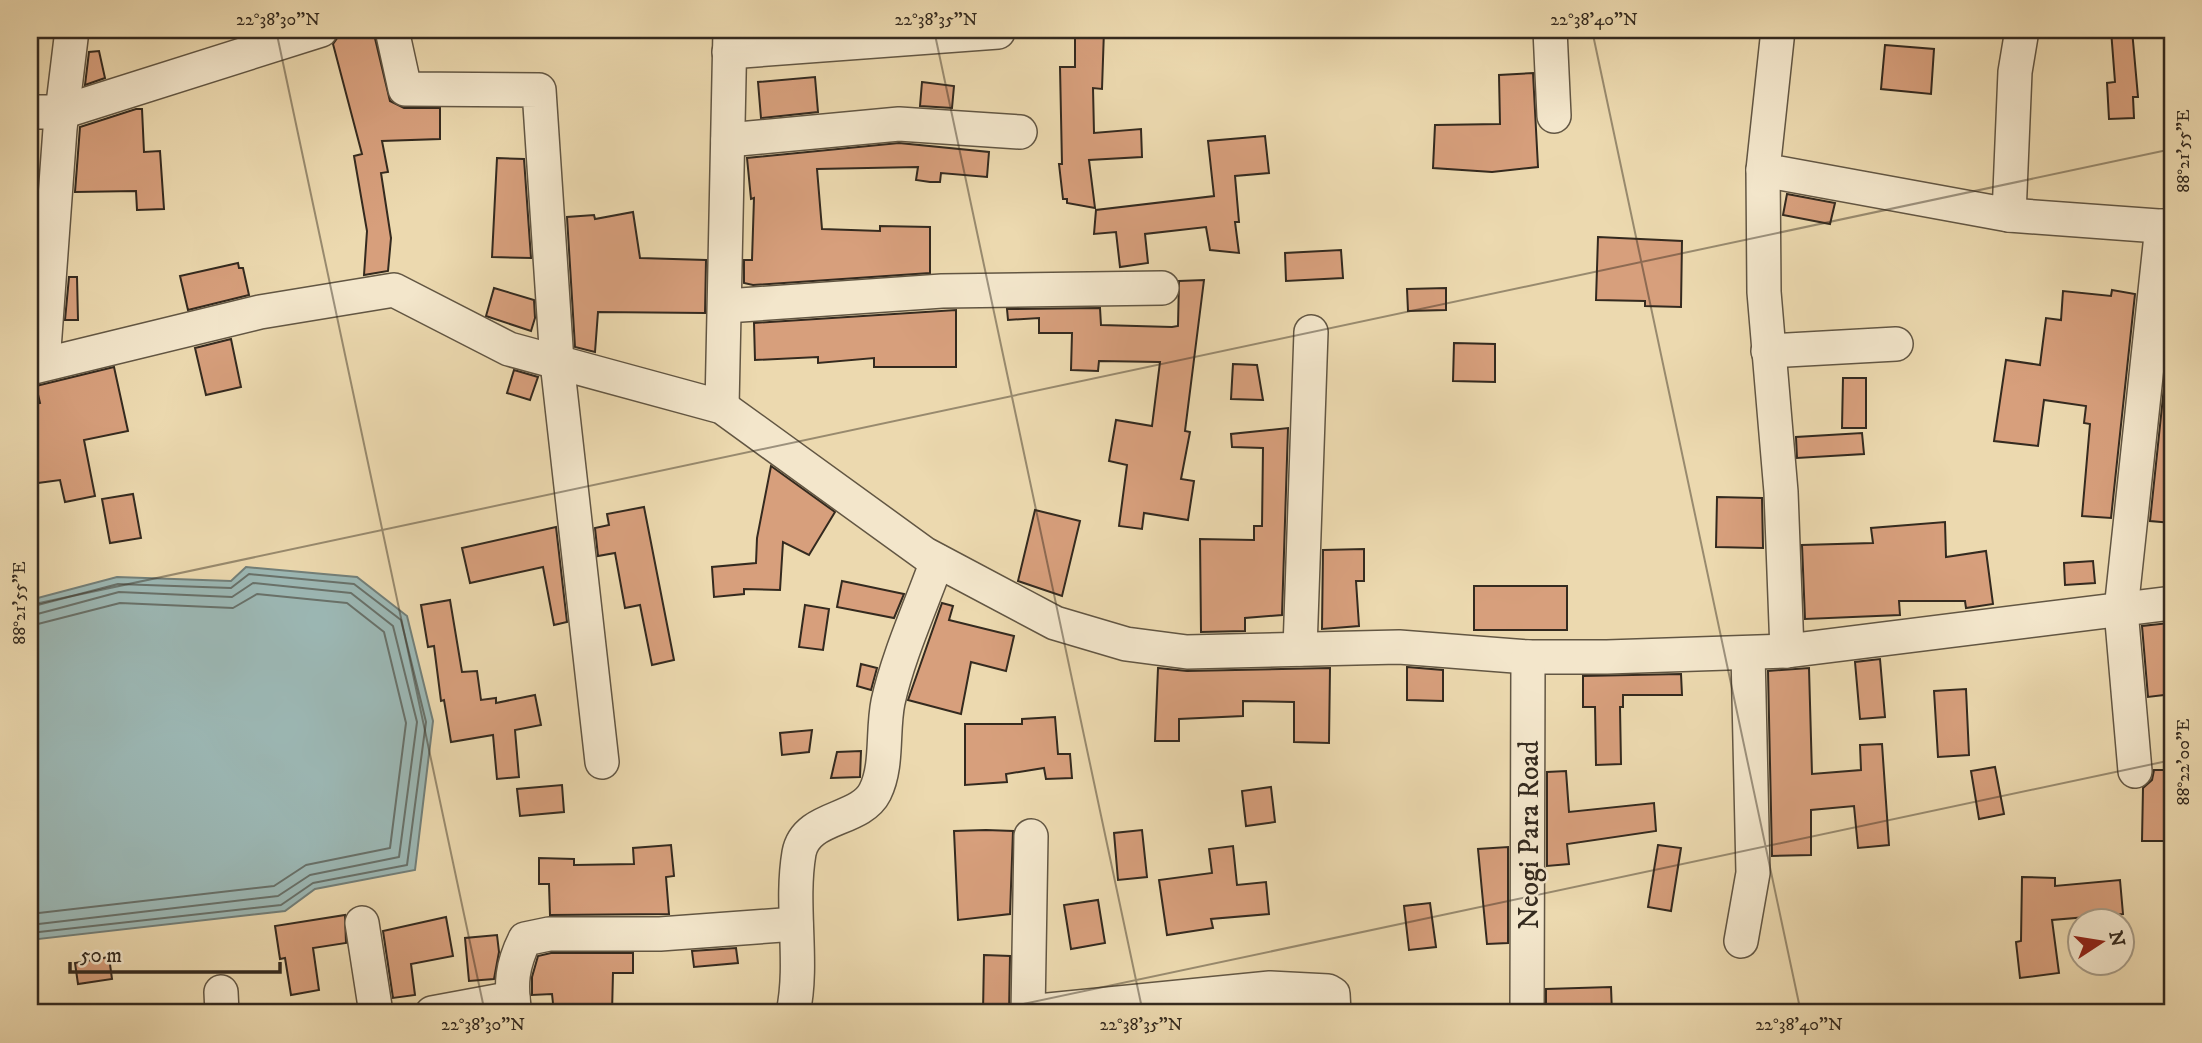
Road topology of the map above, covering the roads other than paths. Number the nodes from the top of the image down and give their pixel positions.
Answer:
1 (72, 30) edge
2 (321, 30) edge
3 (392, 30) edge
4 (1550, 30) edge
5 (1778, 30) edge
6 (2022, 30) edge
7 (998, 32) dead end
8 (730, 41) edge
9 (46, 112) edge
10 (1555, 116) dead end
11 (1020, 132) dead end
12 (728, 140) junction
13 (1763, 170) junction
14 (2010, 215) junction
15 (2167, 226) edge
16 (1162, 288) dead end
17 (726, 306) junction
18 (1311, 332) dead end
19 (1896, 344) dead end
20 (1768, 351) junction
21 (557, 362) junction
22 (36, 366) edge
23 (722, 407) junction
24 (937, 561) junction
25 (2172, 603) edge
26 (2121, 610) junction
27 (1300, 649) junction
28 (1787, 651) junction
29 (1748, 653) junction
30 (1528, 657) junction
31 (602, 762) dead end
32 (2135, 771) dead end
33 (1031, 836) dead end
34 (362, 923) dead end
35 (796, 925) junction
36 (1741, 941) dead end
37 (514, 1006) edge
38 (376, 1013) edge
39 (432, 1013) edge
40 (793, 1013) edge
41 (1028, 1013) edge
42 (1334, 1013) edge
43 (1527, 1013) edge

1 - 9 street
2 - 9 street
3 - 21 street
4 - 10 street
5 - 13 street
6 - 14 street
7 - 8 street
8 - 12 street
9 - 22 street
11 - 12 street
12 - 17 street
13 - 14 street
13 - 20 street
14 - 15 street
15 - 26 street
16 - 17 street
17 - 23 street
18 - 27 street
19 - 20 street
20 - 28 street
21 - 22 street
21 - 23 street
21 - 31 street
23 - 24 street
24 - 27 street
24 - 35 street
25 - 26 street
26 - 28 street
26 - 32 street
27 - 30 street
28 - 29 street
29 - 30 street
29 - 36 street
30 - 43 street, Neogi Para Road
33 - 41 street
34 - 38 street
35 - 37 street
35 - 40 street
37 - 39 street
41 - 42 street

